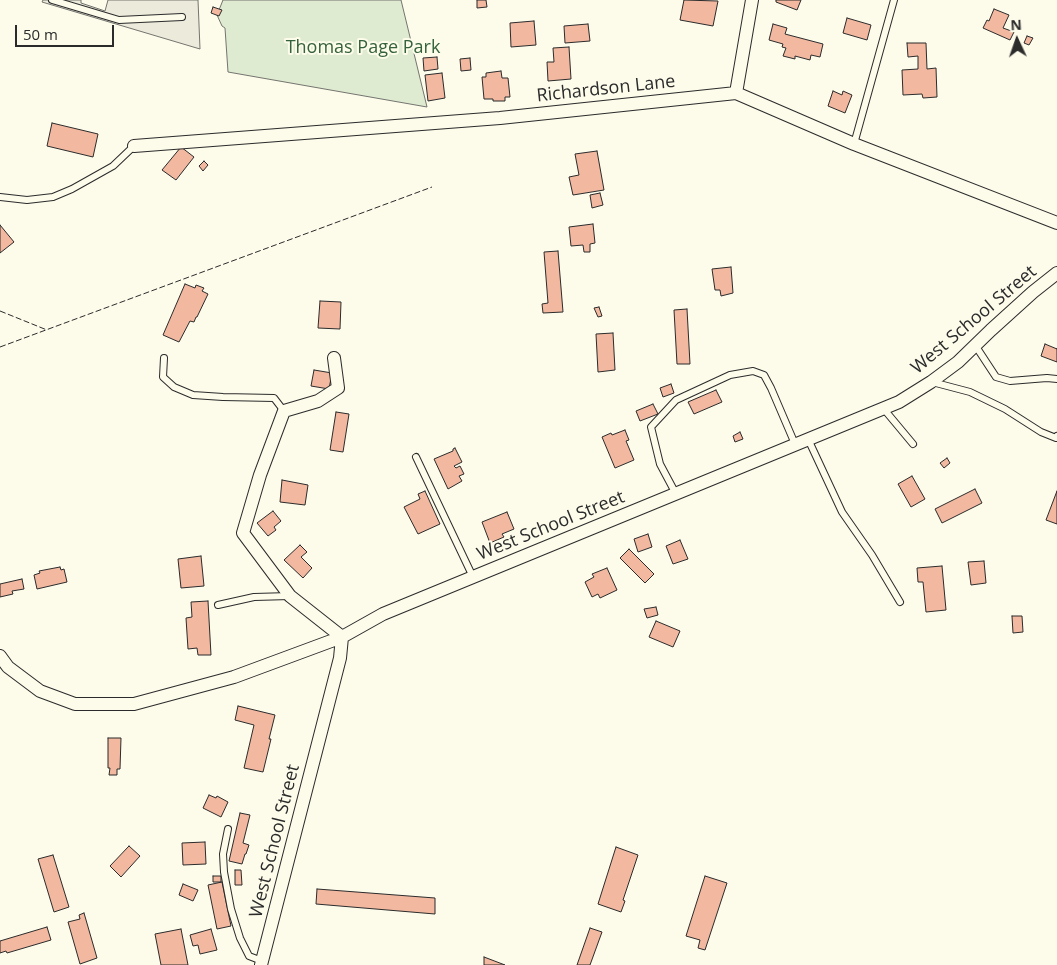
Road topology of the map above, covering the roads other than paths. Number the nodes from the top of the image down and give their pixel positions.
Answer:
1 (52, 0) edge
2 (752, 0) edge
3 (894, 0) edge
4 (182, 18) dead end
5 (736, 93) junction
6 (854, 144) junction
7 (134, 146) joint
8 (0, 197) edge
9 (1057, 223) edge
10 (1057, 273) edge
11 (975, 345) junction
12 (164, 358) dead end
13 (334, 358) dead end
14 (1057, 379) edge
15 (931, 382) junction
16 (883, 408) junction
17 (284, 411) junction
18 (1057, 436) edge
19 (808, 439) junction
20 (795, 444) junction
21 (913, 444) dead end
22 (416, 457) dead end
23 (676, 494) junction
24 (473, 577) junction
25 (290, 596) junction
26 (900, 602) dead end
27 (218, 606) dead end
28 (342, 637) junction
29 (0, 656) edge
30 (228, 829) dead end
31 (262, 963) edge

1 - 4 lane
2 - 5 street
3 - 6 lane
5 - 6 street, Richardson Lane
5 - 7 street, Richardson Lane
6 - 9 street, Richardson Lane
7 - 8 lane
10 - 11 street, West School Street
11 - 14 lane
11 - 15 street, West School Street
12 - 17 lane
13 - 17 street
15 - 16 street, West School Street
15 - 18 lane
16 - 19 street, West School Street
16 - 21 lane
17 - 25 street
19 - 20 street, West School Street
19 - 26 lane
20 - 23 street, West School Street
20 - 23 lane
22 - 24 lane
23 - 24 street, West School Street
24 - 28 street, West School Street
25 - 27 lane
25 - 28 street
28 - 29 street
28 - 31 street, West School Street
30 - 31 lane

